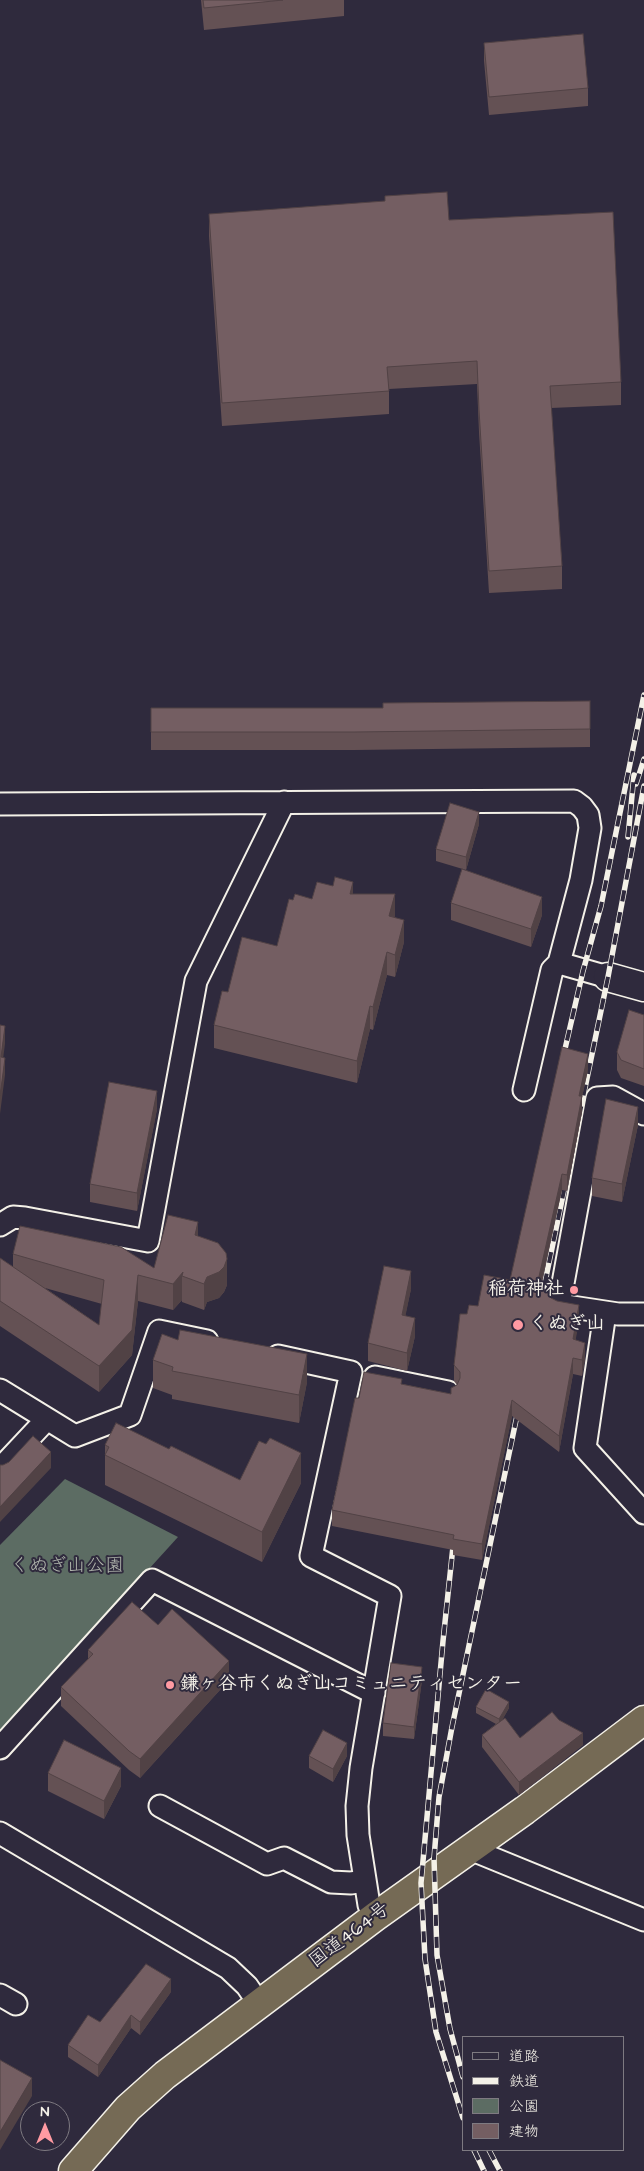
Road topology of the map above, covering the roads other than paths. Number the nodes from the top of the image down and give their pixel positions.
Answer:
1 (284, 802) junction
2 (0, 804) edge
3 (559, 963) junction
4 (608, 977) joint
5 (644, 987) edge
6 (524, 1090) dead end
7 (644, 1114) edge
8 (0, 1225) edge
9 (605, 1313) junction
10 (644, 1314) edge
11 (228, 1346) edge
12 (257, 1352) edge
13 (350, 1372) junction
14 (0, 1390) edge
15 (448, 1392) edge
16 (47, 1419) junction
17 (0, 1469) edge
18 (644, 1513) edge
19 (374, 1692) junction
20 (644, 1720) edge
21 (0, 1748) edge
22 (160, 1806) dead end
23 (0, 1833) edge
24 (470, 1849) junction
25 (365, 1881) junction
26 (376, 1916) junction
27 (644, 1920) edge
28 (260, 2005) junction
29 (73, 2171) edge

1 - 2 street
1 - 3 street
1 - 8 street
3 - 4 street
3 - 6 street
4 - 5 street
7 - 9 street
9 - 10 street
9 - 18 street
11 - 16 street
12 - 13 street
13 - 15 street
13 - 19 street
14 - 16 street
16 - 17 street
19 - 21 street
19 - 25 street
20 - 24 highway, 国道464号
22 - 25 street
23 - 28 street
24 - 26 highway, 国道464号
24 - 27 street
25 - 26 street
26 - 28 highway, 国道464号
28 - 29 highway, 国道464号

